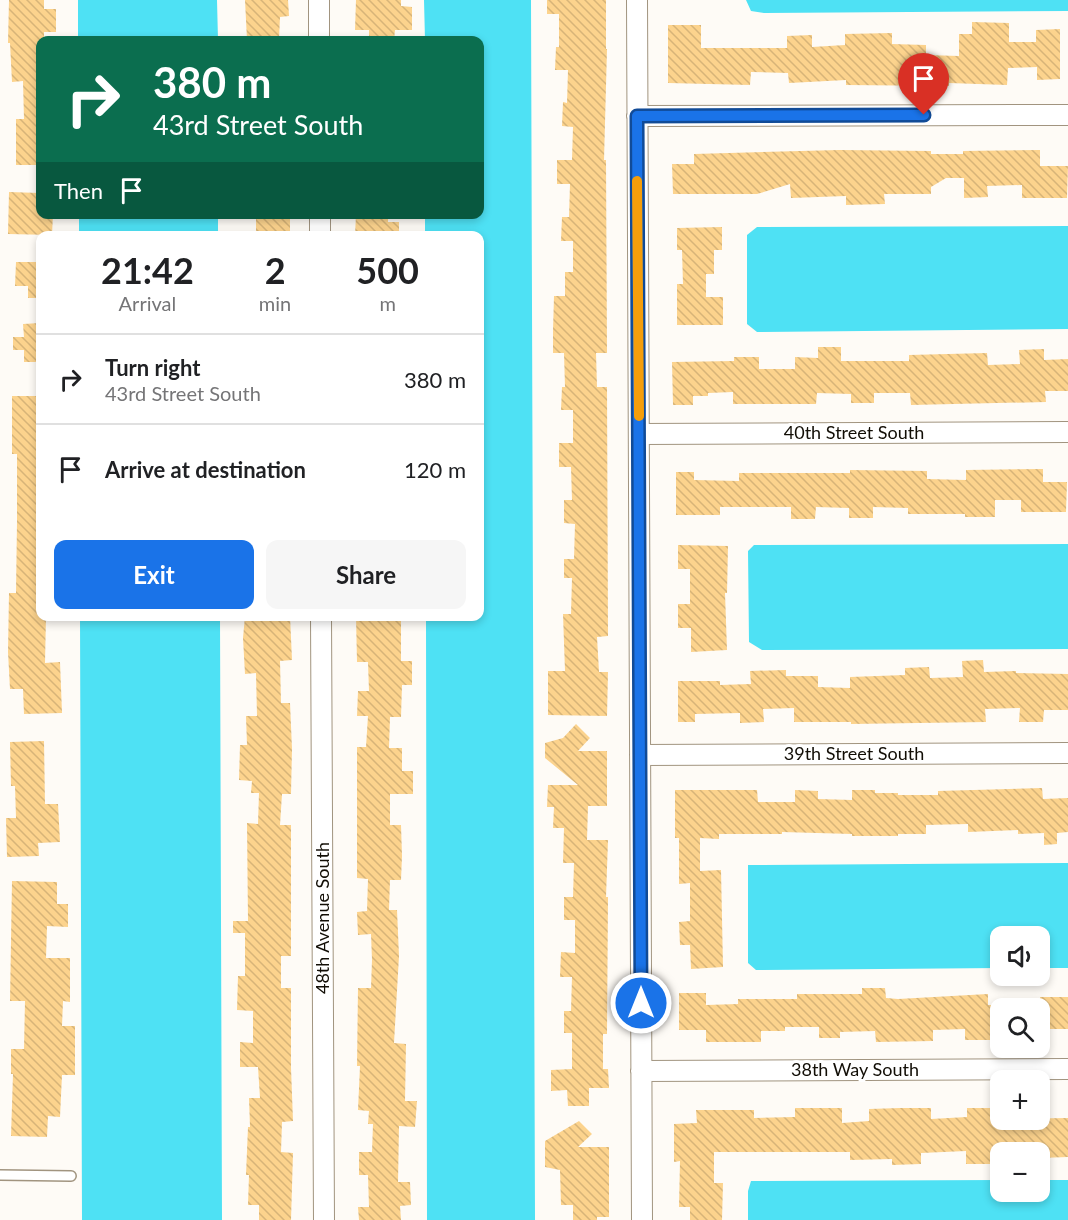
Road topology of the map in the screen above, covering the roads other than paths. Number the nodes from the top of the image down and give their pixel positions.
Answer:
1 (319, 0) edge
2 (637, 0) edge
3 (319, 36) edge
4 (1068, 115) edge
5 (637, 116) junction
6 (1068, 432) edge
7 (640, 434) junction
8 (321, 621) edge
9 (1068, 753) edge
10 (640, 755) junction
11 (1068, 1069) edge
12 (641, 1071) junction
13 (0, 1175) edge
14 (71, 1176) dead end
15 (324, 1220) edge
16 (642, 1220) edge

1 - 3 street
2 - 5 street
4 - 5 street
5 - 7 street
6 - 7 street, 40th Street South
7 - 10 street
8 - 15 street, 48th Avenue South
9 - 10 street, 39th Street South
10 - 12 street
11 - 12 street, 38th Way South
12 - 16 street
13 - 14 lane

